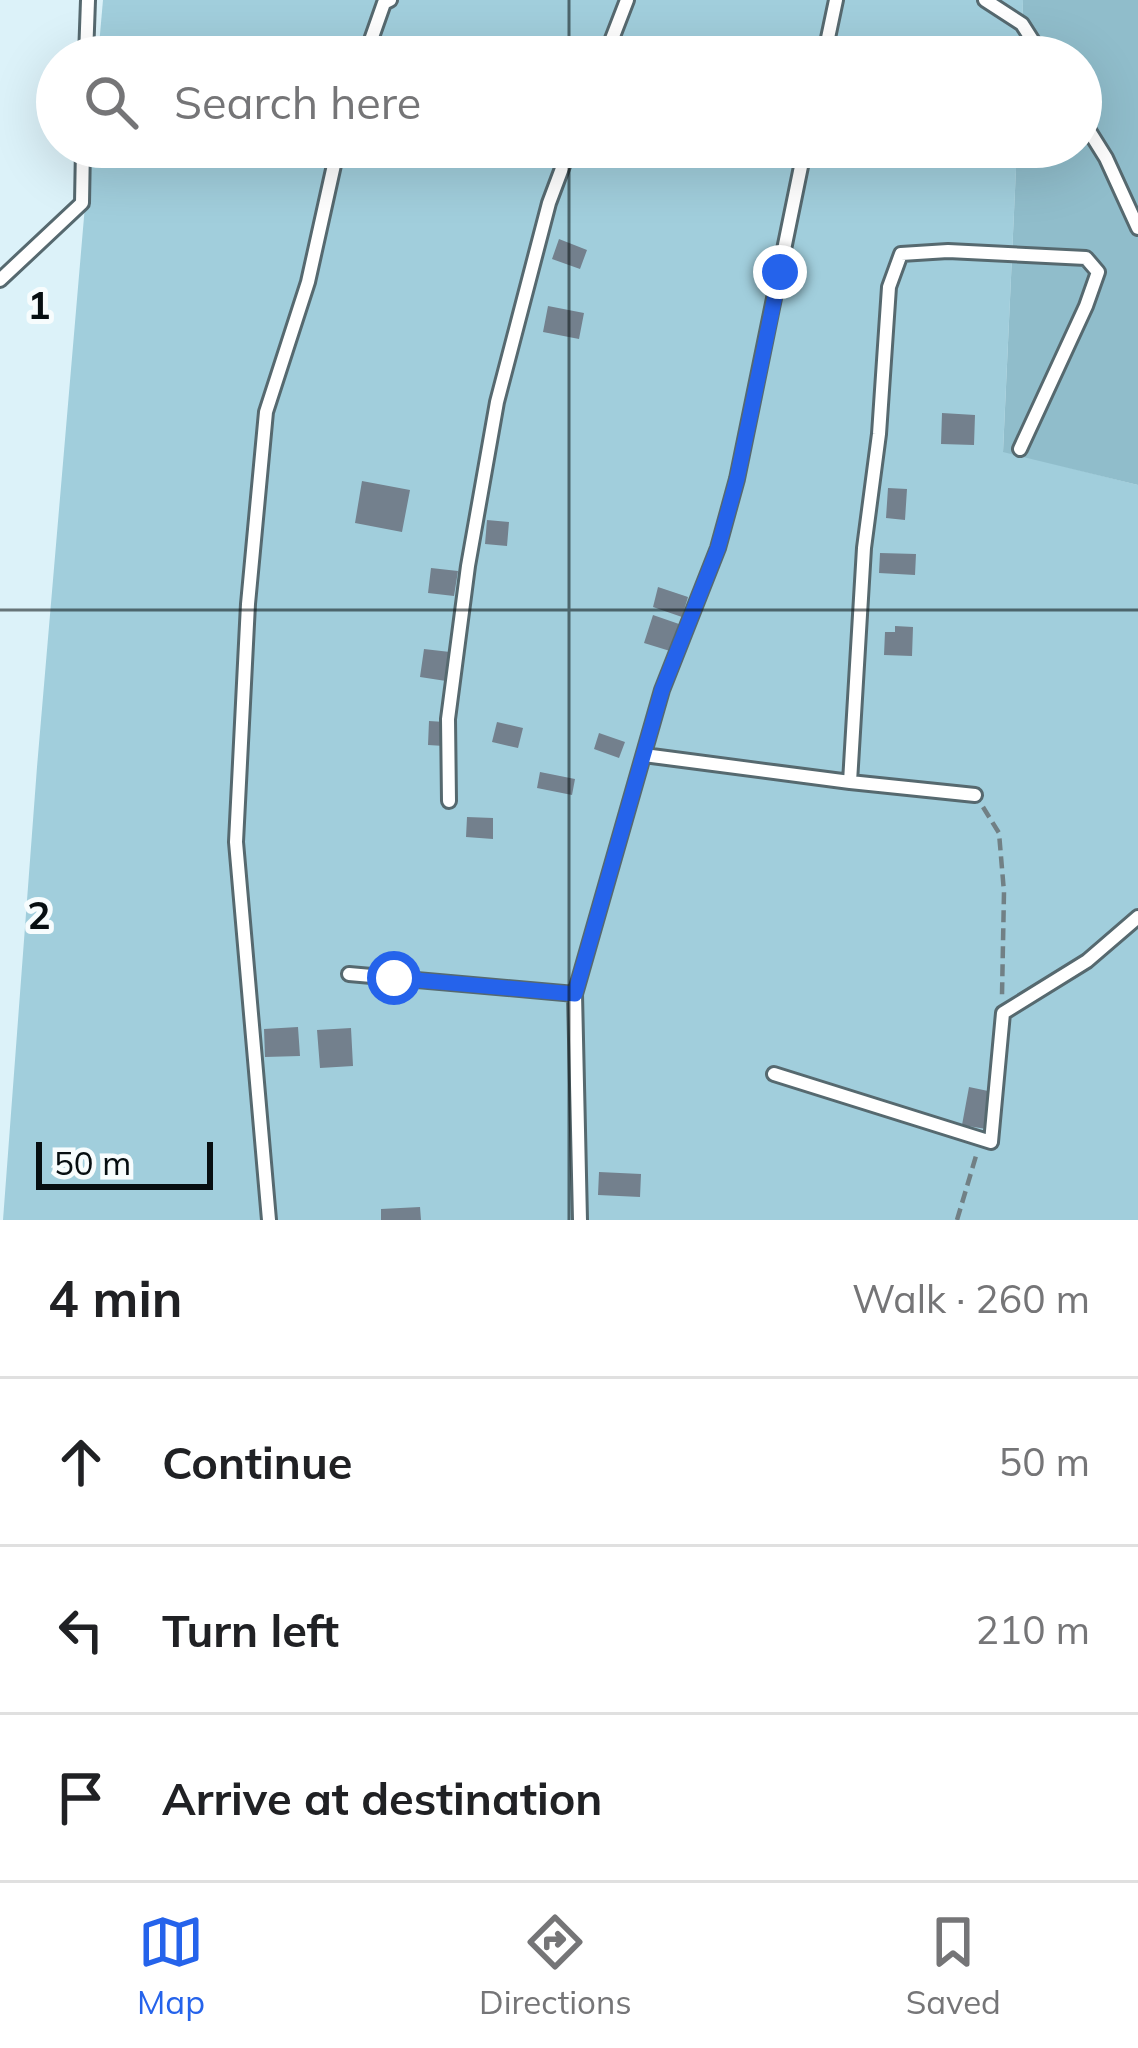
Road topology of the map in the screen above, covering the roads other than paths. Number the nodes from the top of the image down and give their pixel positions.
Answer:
1 (88, 0) edge
2 (390, 0) edge
3 (627, 0) edge
4 (836, 0) edge
5 (985, 0) edge
6 (87, 36) edge
7 (372, 36) edge
8 (612, 36) edge
9 (828, 36) edge
10 (1030, 36) edge
11 (1102, 152) edge
12 (83, 168) edge
13 (333, 168) edge
14 (562, 168) edge
15 (801, 168) edge
16 (1138, 227) edge
17 (0, 280) edge
18 (1020, 449) dead end
19 (644, 755) junction
20 (850, 782) junction
21 (975, 795) road end
22 (448, 801) dead end
23 (1138, 917) edge
24 (349, 974) dead end
25 (575, 994) junction
26 (774, 1074) dead end
27 (269, 1220) edge
28 (580, 1220) edge

1 - 6 lane
2 - 7 lane
3 - 8 lane
4 - 9 lane
5 - 10 lane
11 - 16 lane
12 - 17 lane
13 - 27 lane
14 - 22 lane
15 - 19 lane
18 - 20 lane
19 - 20 lane
19 - 25 lane
20 - 21 lane
23 - 26 lane
24 - 25 lane
25 - 28 lane

